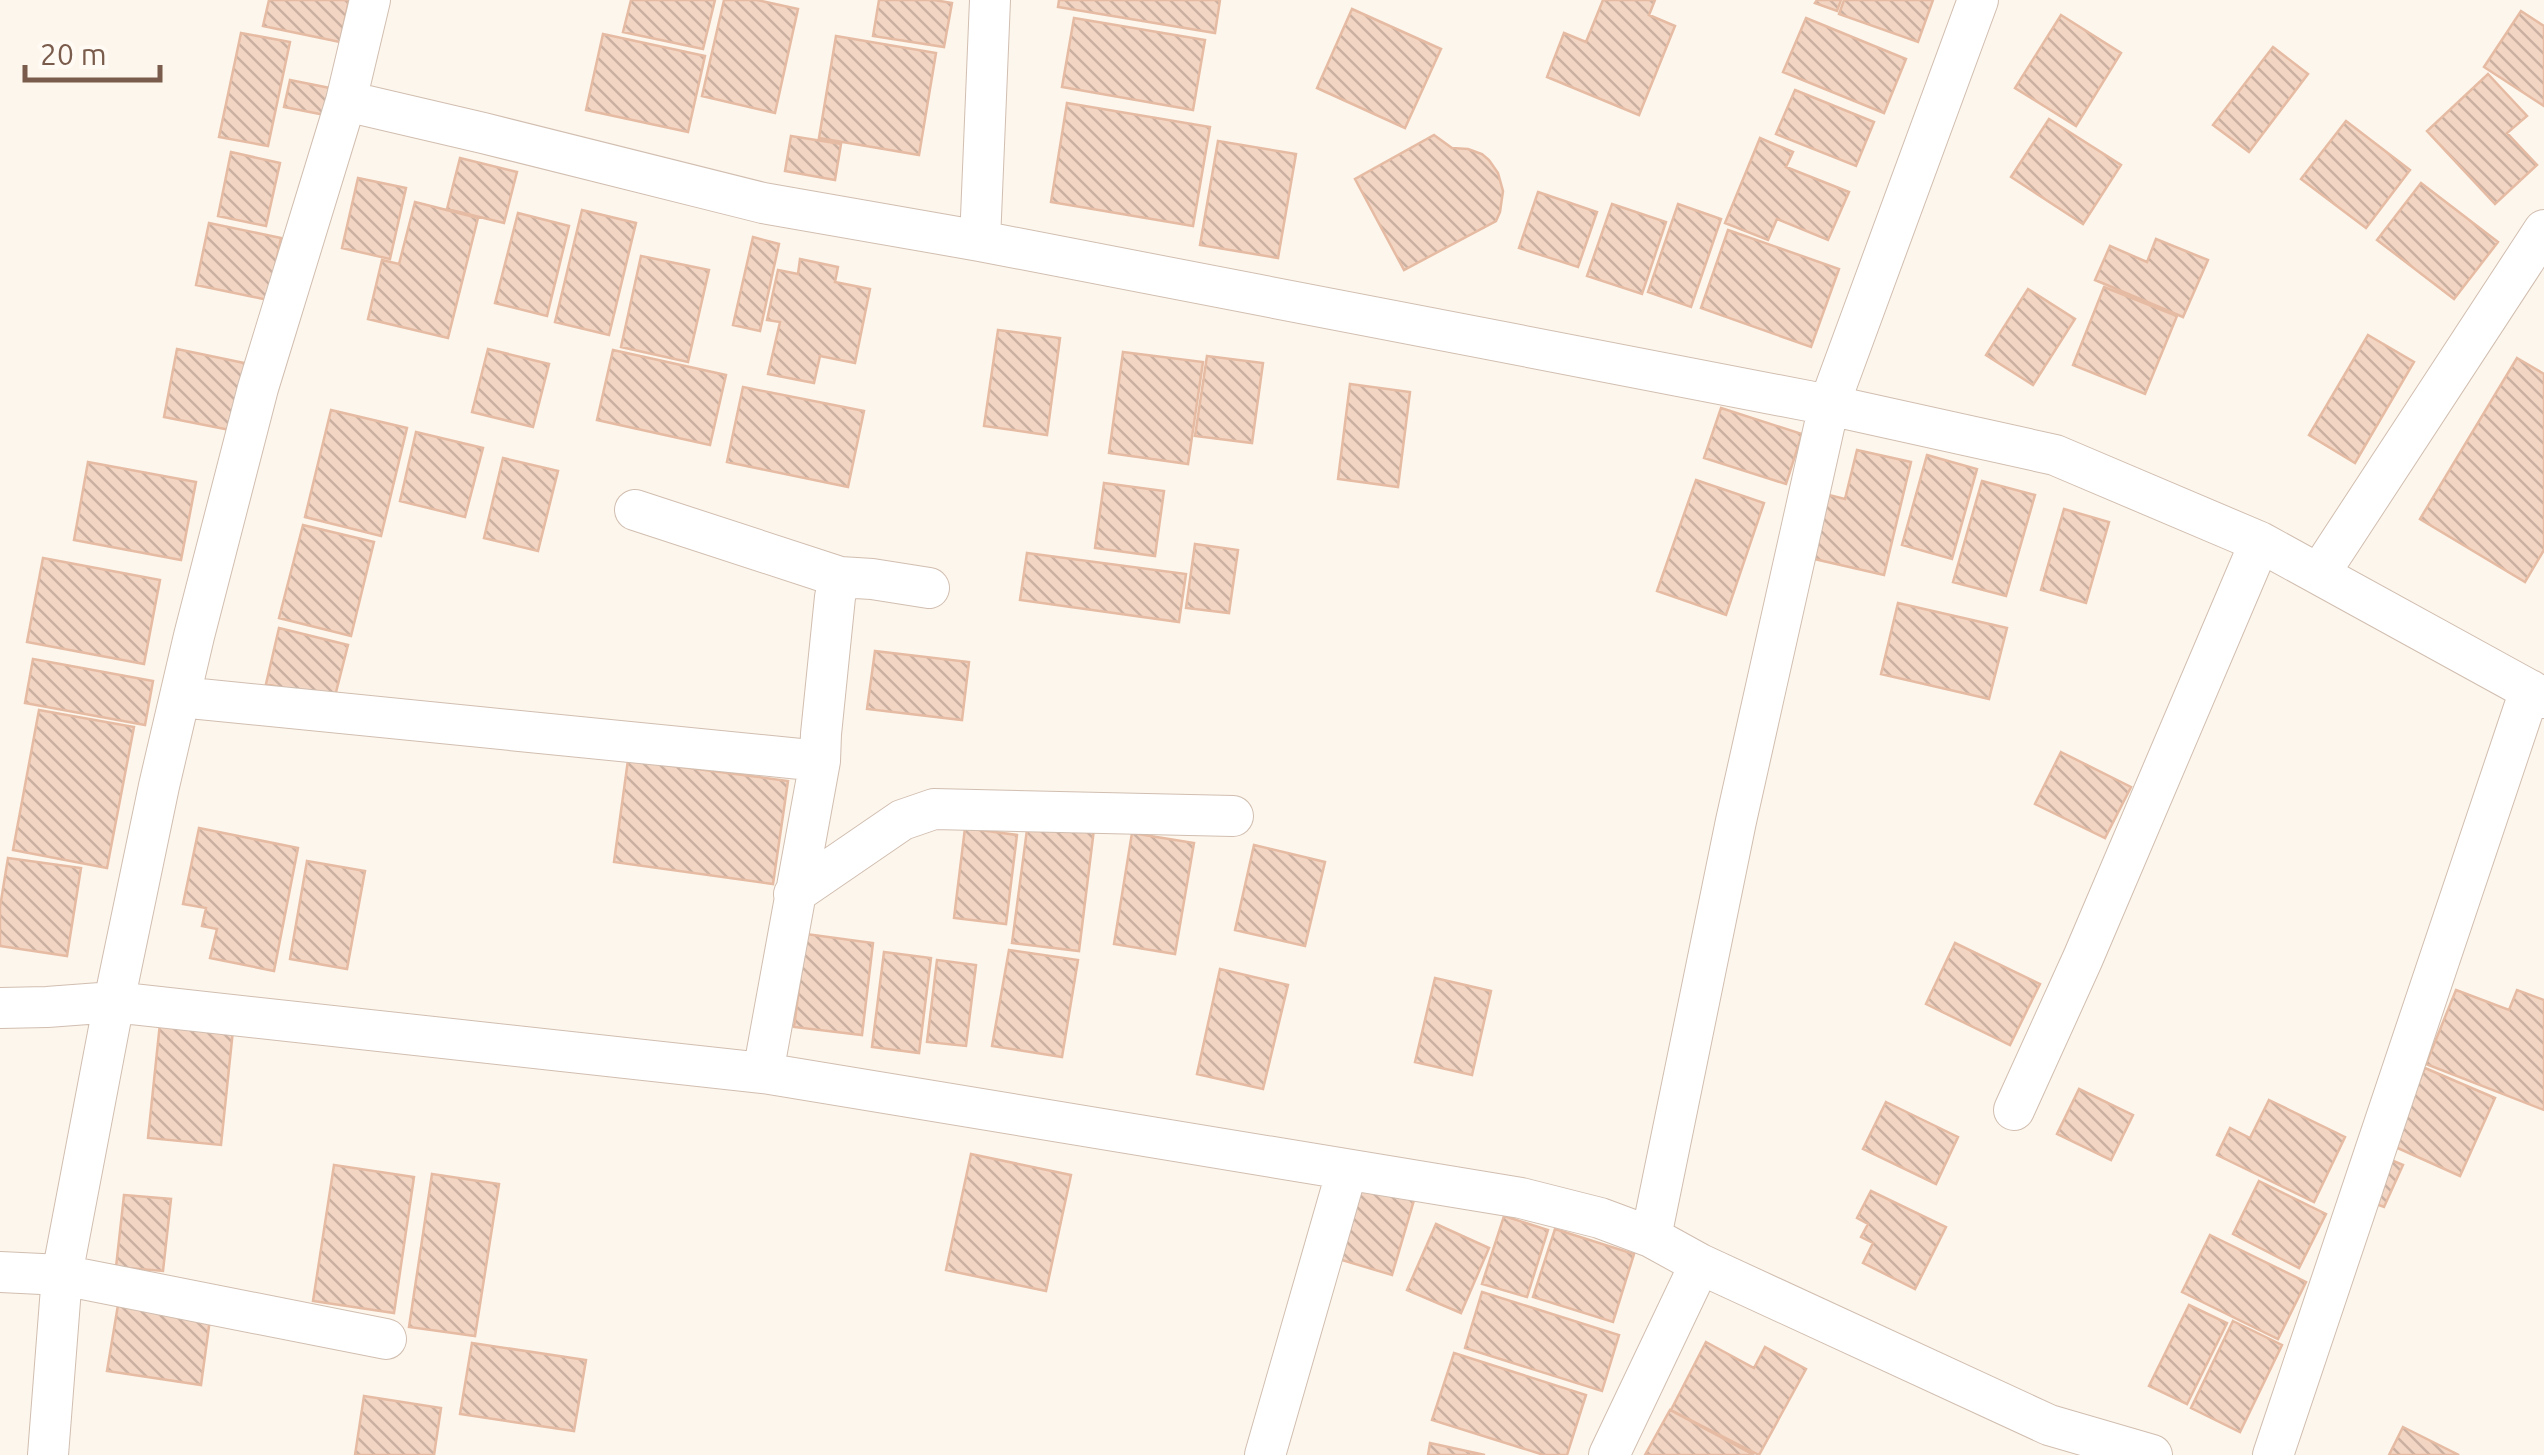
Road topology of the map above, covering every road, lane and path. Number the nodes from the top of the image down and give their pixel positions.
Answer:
1 (370, 0) edge
2 (990, 0) edge
3 (1978, 0) edge
4 (346, 101) junction
5 (2544, 230) edge
6 (980, 241) junction
7 (1829, 406) junction
8 (635, 510) dead end
9 (2260, 542) junction
10 (2320, 574) junction
11 (840, 577) junction
12 (929, 588) dead end
13 (2537, 694) edge
14 (180, 697) junction
15 (820, 762) junction
16 (1233, 816) dead end
17 (794, 894) junction
18 (114, 1002) junction
19 (0, 1008) edge
20 (764, 1073) junction
21 (2014, 1110) dead end
22 (1347, 1170) junction
23 (1651, 1237) junction
24 (1700, 1264) junction
25 (0, 1272) edge
26 (62, 1275) junction
27 (386, 1339) dead end
28 (48, 1455) edge
29 (1265, 1455) edge
30 (1609, 1455) edge
31 (2152, 1455) edge
32 (2273, 1455) edge

1 - 4 street
2 - 6 street
3 - 7 street
4 - 6 street
4 - 14 street
5 - 10 street
6 - 7 street
7 - 9 street
7 - 23 street
8 - 11 street
9 - 10 street
9 - 21 street
10 - 13 street
11 - 12 street
11 - 15 street
13 - 32 street
14 - 15 street
14 - 18 street
15 - 17 street
16 - 17 street
17 - 20 street
18 - 19 street
18 - 20 street
18 - 26 street
20 - 22 street
22 - 23 street
22 - 29 street
23 - 24 street
24 - 30 street
24 - 31 street
25 - 26 street
26 - 27 street
26 - 28 street

